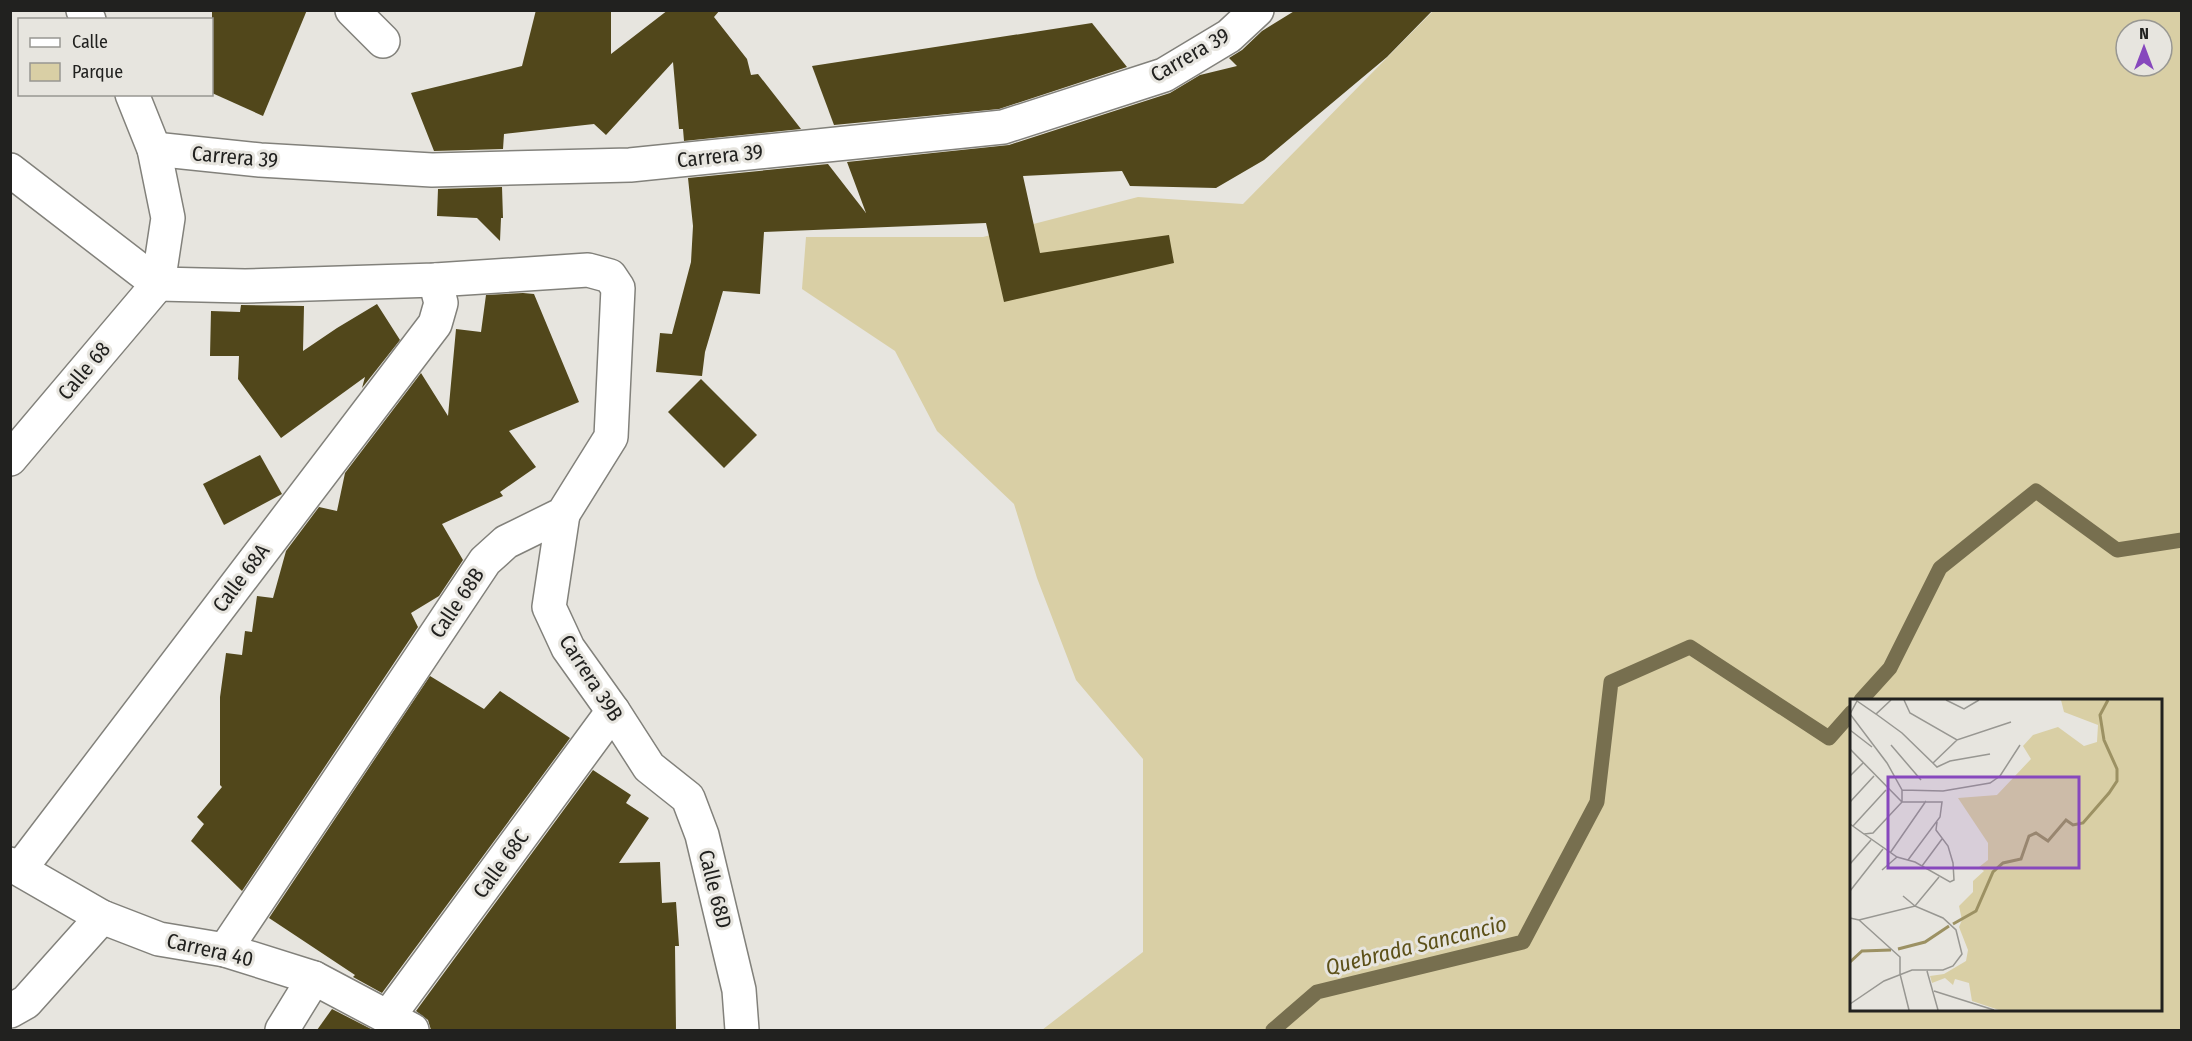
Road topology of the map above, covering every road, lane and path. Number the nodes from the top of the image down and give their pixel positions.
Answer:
1 (352, 10) edge
2 (1257, 10) edge
3 (383, 41) dead end
4 (133, 96) edge
5 (154, 149) junction
6 (10, 171) edge
7 (435, 280) junction
8 (158, 284) junction
9 (10, 459) edge
10 (563, 514) junction
11 (613, 711) junction
12 (649, 767) joint
13 (15, 866) edge
14 (102, 917) junction
15 (225, 950) junction
16 (314, 978) junction
17 (10, 1011) edge
18 (400, 1024) edge
19 (282, 1030) edge
20 (742, 1030) edge

1 - 3 street
2 - 5 street, Carrera 39
4 - 5 street
5 - 8 street
6 - 8 street
7 - 8 street
7 - 10 street
7 - 13 street, Calle 68A
8 - 9 street, Calle 68
10 - 11 street, Carrera 39B
10 - 15 street, Calle 68B
11 - 12 street, Carrera 39B
11 - 18 street, Calle 68C
12 - 20 street, Calle 68D
13 - 14 street, Carrera 40
14 - 15 street, Carrera 40
14 - 17 street
15 - 16 street, Carrera 40
16 - 18 street, Carrera 40
16 - 19 street

